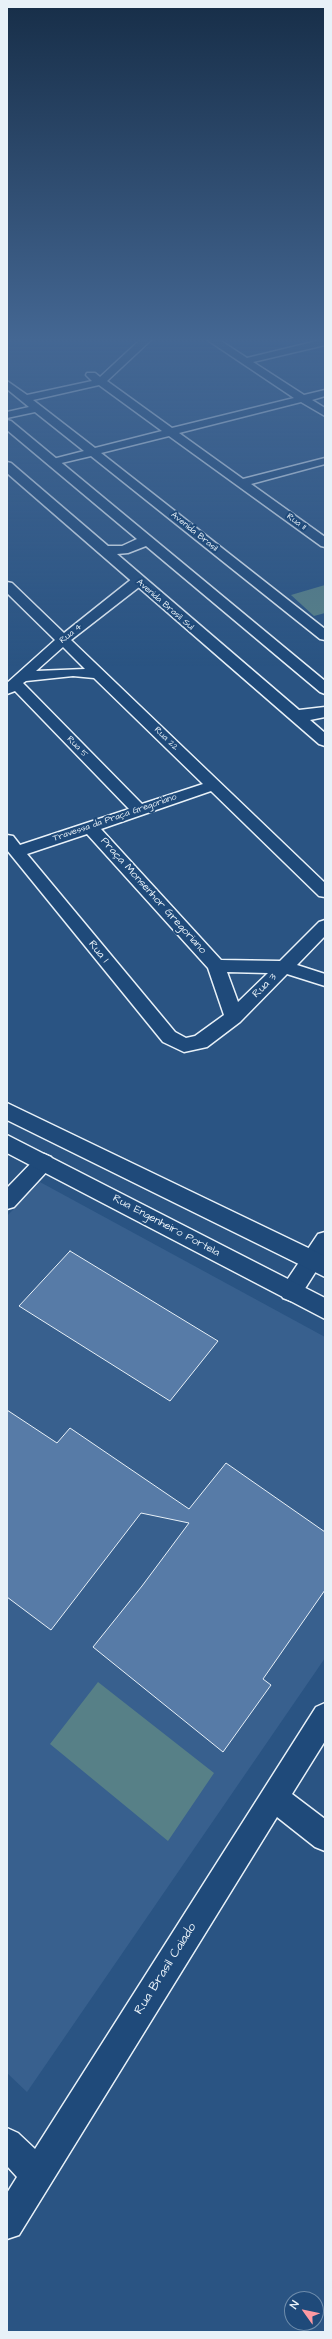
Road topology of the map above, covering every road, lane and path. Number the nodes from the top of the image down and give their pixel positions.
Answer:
1 (36, 448) edge
2 (89, 448) edge
3 (109, 448) edge
4 (193, 448) edge
5 (94, 452) junction
6 (325, 461) edge
7 (53, 462) junction
8 (7, 466) edge
9 (242, 483) junction
10 (320, 534) edge
11 (145, 540) junction
12 (325, 543) edge
13 (102, 550) junction
14 (160, 550) junction
15 (116, 561) junction
16 (138, 581) junction
17 (7, 586) edge
18 (325, 620) edge
19 (311, 624) junction
20 (325, 636) edge
21 (63, 640) junction
22 (98, 674) junction
23 (15, 683) edge
24 (325, 689) edge
25 (325, 712) edge
26 (295, 715) junction
27 (321, 732) edge
28 (214, 785) junction
29 (139, 810) junction
30 (90, 827) junction
31 (12, 846) edge
32 (325, 892) edge
33 (325, 926) edge
34 (216, 966) junction
35 (284, 968) junction
36 (325, 980) edge
37 (234, 1017) junction
38 (200, 1042) joint
39 (7, 1111) edge
40 (7, 1143) edge
41 (44, 1162) junction
42 (7, 1201) edge
43 (325, 1240) edge
44 (318, 1264) edge
45 (291, 1292) junction
46 (325, 1309) edge
47 (325, 1716) edge
48 (274, 1797) junction
49 (325, 1837) edge
50 (7, 2144) edge
51 (38, 2174) junction
52 (7, 2223) edge

1 - 7 main road
2 - 5 street, Avenida Brasil
3 - 5 street
4 - 9 street, Rua 11
5 - 7 street
5 - 19 street, Avenida Brasil
6 - 9 street
7 - 11 main road
8 - 13 main road, Avenida Brasil Sul
9 - 10 street, Rua 11
10 - 12 street, Rua 11
11 - 13 main road
11 - 14 main road
13 - 15 main road, Avenida Brasil Sul
14 - 15 main road
14 - 24 main road
15 - 16 main road, Avenida Brasil Sul
16 - 21 street, Rua 4
16 - 26 main road, Avenida Brasil Sul
17 - 21 street, Rua 22
18 - 19 street
19 - 20 street, Avenida Brasil
21 - 22 street, Rua 22
21 - 23 street, Rua 4
22 - 23 street
22 - 28 street, Rua 22
23 - 29 street, Rua 5
25 - 26 main road
26 - 27 main road, Avenida Brasil Sul
28 - 29 street, Travessa da Praça Gregoriano
28 - 32 street, Rua 22
29 - 30 street, Travessa da Praça Gregoriano
30 - 31 street, Travessa da Praça Gregoriano
30 - 34 street, Praça Monsenhor Gregoriano
31 - 38 street, Rua 1
33 - 35 street, Rua 3
34 - 35 street
34 - 37 street, Praça Monsenhor Gregoriano
35 - 36 street
35 - 37 street, Rua 3
37 - 38 street, Rua 3
39 - 44 main road
40 - 41 main road, Rua Engenheiro Portela
41 - 42 street
41 - 45 main road, Rua Engenheiro Portela
43 - 44 street
44 - 45 street
45 - 46 main road, Rua Engenheiro Portela
47 - 48 street, Rua Brasil Caiado
48 - 49 street
48 - 51 street, Rua Brasil Caiado
50 - 51 street
51 - 52 street, Rua Brasil Caiado

